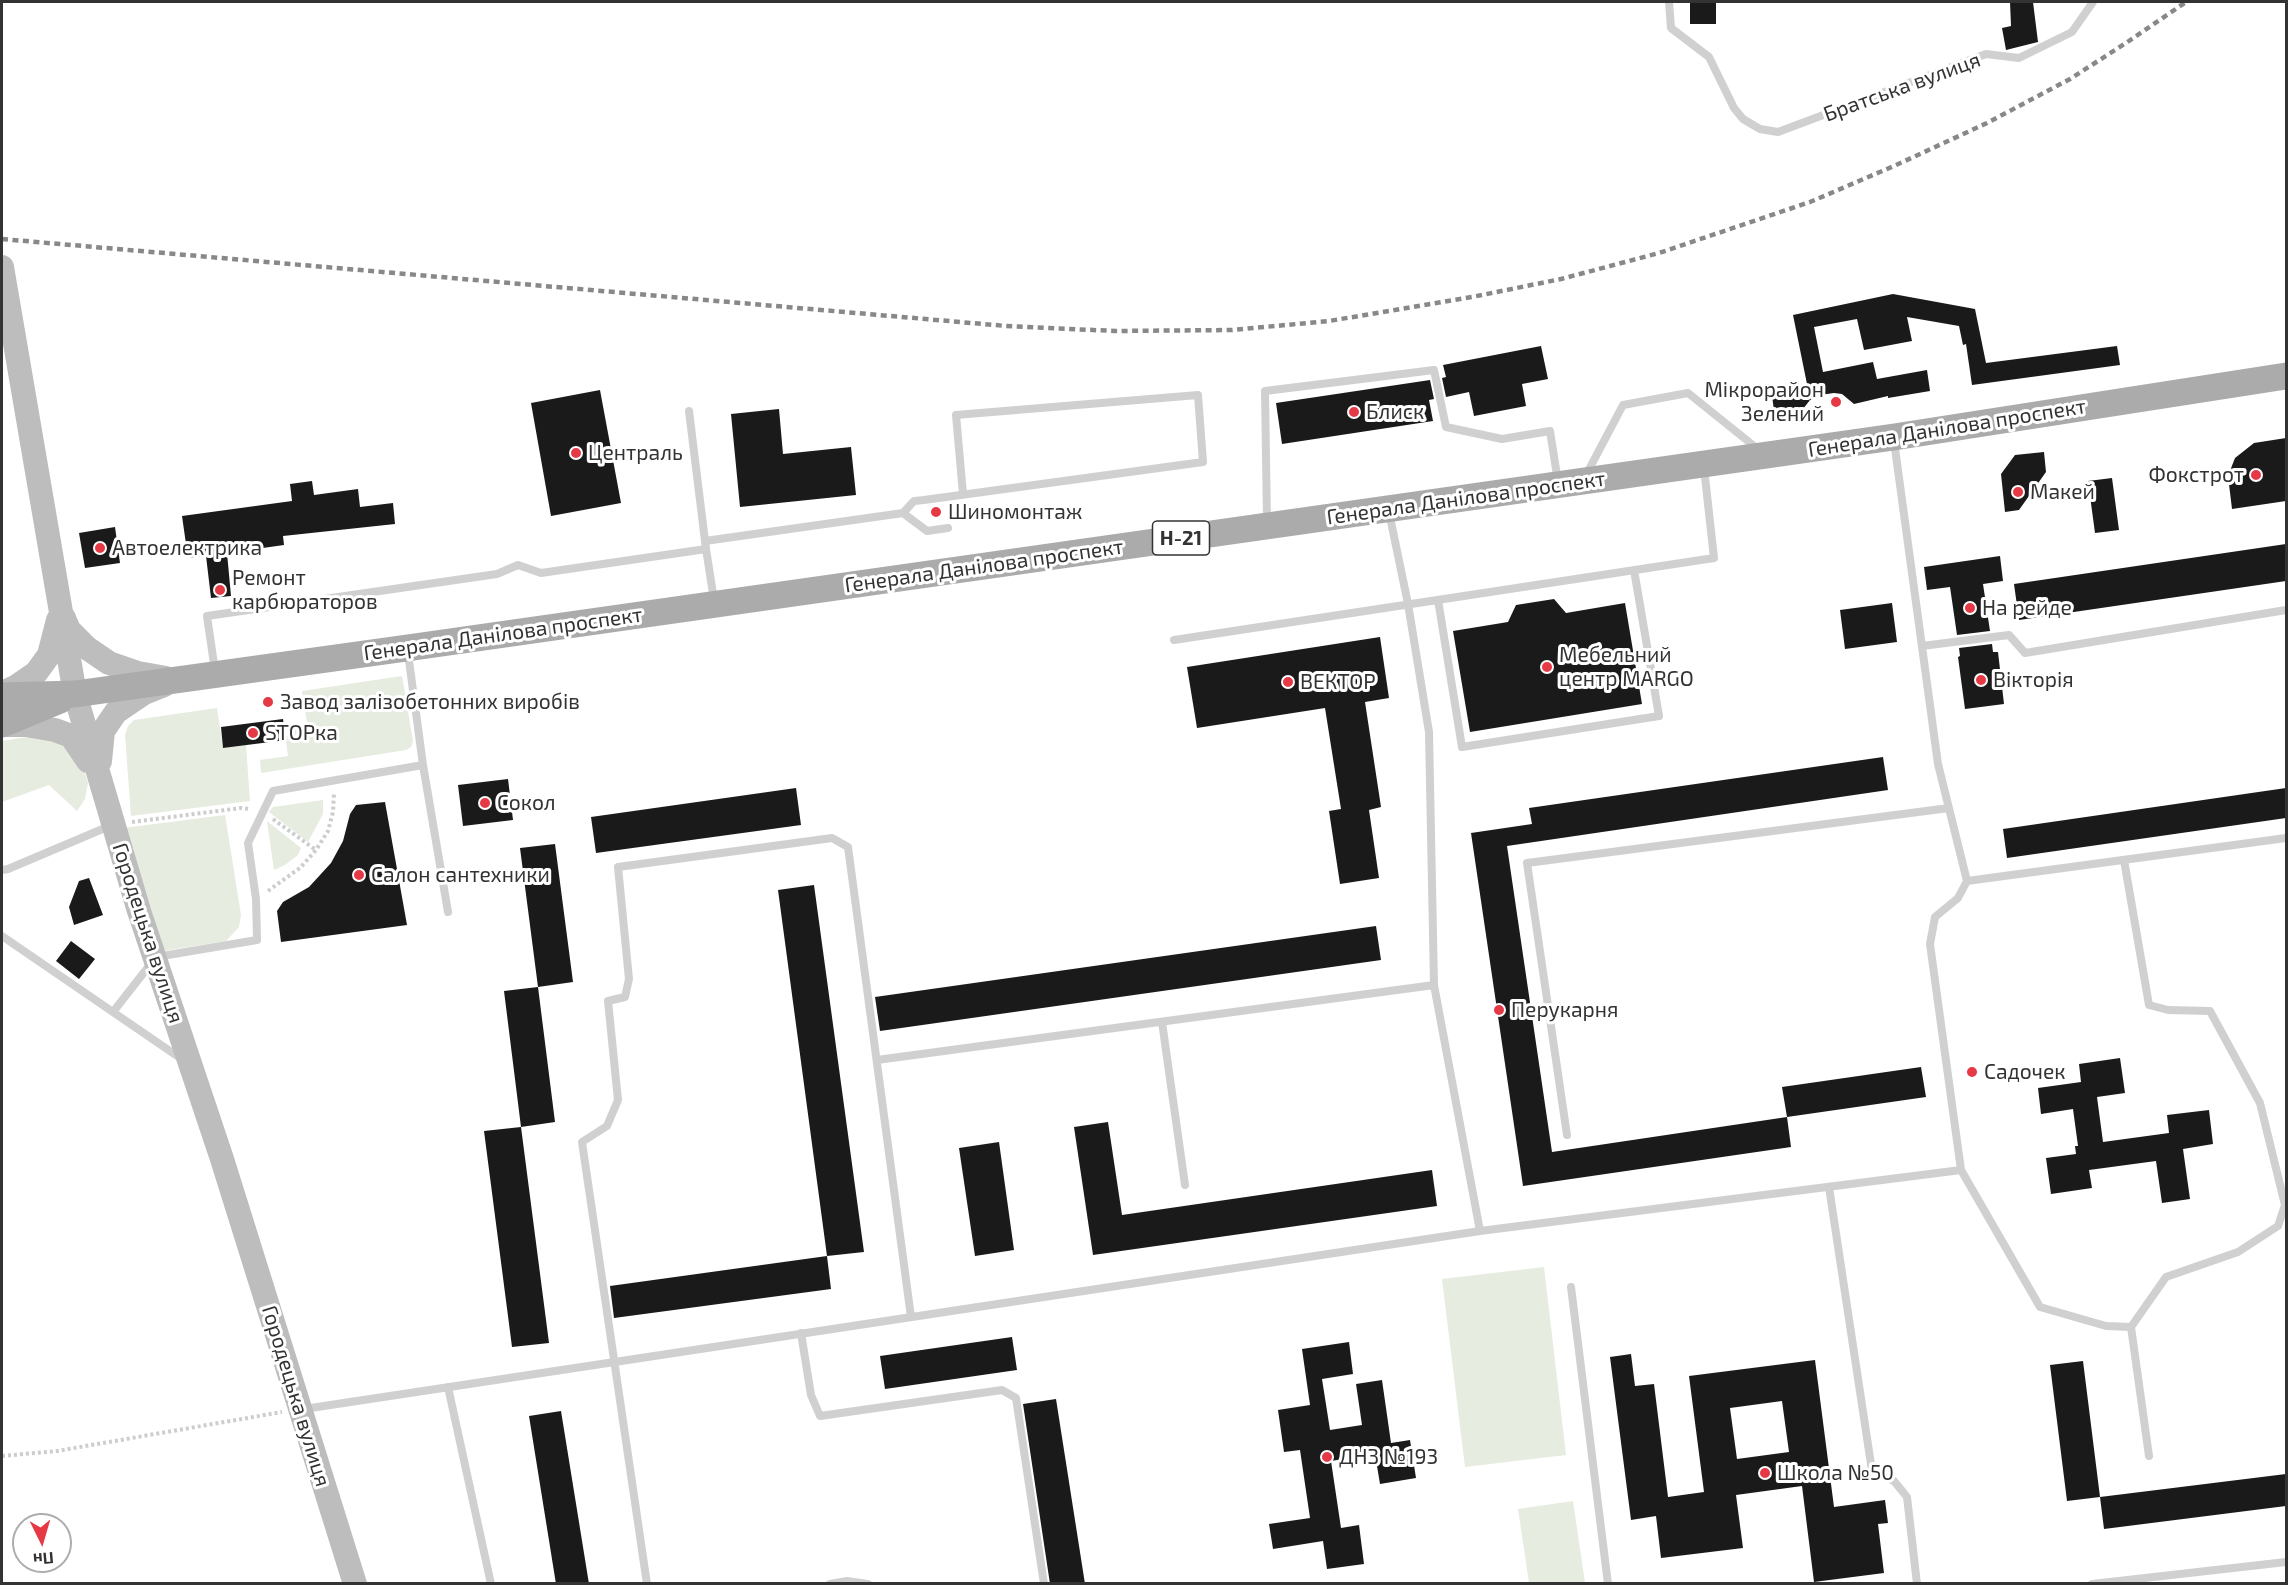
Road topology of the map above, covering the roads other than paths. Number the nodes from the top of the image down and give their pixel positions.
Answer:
1 (1669, 2) edge
2 (2093, 2) edge
3 (2, 267) edge
4 (2286, 376) edge
5 (689, 411) dead end
6 (1894, 437) junction
7 (1766, 456) junction
8 (1703, 465) junction
9 (1571, 483) junction
10 (963, 494) junction
11 (1389, 509) junction
12 (903, 513) junction
13 (1267, 526) junction
14 (948, 528) dead end
15 (706, 545) junction
16 (1634, 570) junction
17 (1438, 600) junction
18 (714, 604) junction
19 (1408, 604) junction
20 (59, 605) junction
21 (2286, 610) edge
22 (1174, 640) dead end
23 (1922, 646) junction
24 (407, 648) junction
25 (215, 674) junction
26 (178, 680) junction
27 (75, 694) junction
28 (2, 695) edge
29 (2, 725) edge
30 (423, 765) junction
31 (101, 784) junction
32 (1949, 808) junction
33 (113, 825) junction
34 (2286, 838) edge
35 (2124, 860) junction
36 (2, 870) edge
37 (1967, 881) junction
38 (448, 912) dead end
39 (2, 936) edge
40 (156, 957) junction
41 (1434, 986) junction
42 (113, 1012) junction
43 (1162, 1022) junction
44 (877, 1060) junction
45 (190, 1065) junction
46 (1567, 1135) dead end
47 (1962, 1170) junction
48 (1185, 1185) dead end
49 (1829, 1187) junction
50 (1480, 1231) junction
51 (1571, 1287) dead end
52 (911, 1317) junction
53 (2132, 1327) junction
54 (801, 1334) junction
55 (613, 1362) junction
56 (448, 1387) junction
57 (300, 1409) junction
58 (2149, 1456) dead end
59 (2286, 1562) edge
60 (355, 1584) edge
61 (491, 1584) edge
62 (647, 1584) edge
63 (830, 1584) edge
64 (868, 1584) edge
65 (1044, 1584) edge
66 (1608, 1584) edge
67 (1917, 1584) edge
68 (2092, 1584) edge

1 - 2 lane, Братська вулиця
3 - 20 main road, Городецька вулиця
4 - 6 main road, Генерала Данілова проспект / Н-21
5 - 15 lane
6 - 7 main road, Генерала Данілова проспект / Н-21
6 - 23 lane
7 - 8 main road, Генерала Данілова проспект / Н-21
7 - 9 lane
8 - 9 main road, Генерала Данілова проспект / Н-21
8 - 16 lane
9 - 11 main road, Генерала Данілова проспект / Н-21
9 - 13 lane
10 - 10 lane
10 - 12 lane
11 - 13 main road, Генерала Данілова проспект / Н-21
11 - 19 lane
12 - 14 lane
12 - 15 lane
13 - 18 main road, Генерала Данілова проспект / Н-21
15 - 18 lane
15 - 25 lane
16 - 17 lane
16 - 17 lane
17 - 19 lane
18 - 24 main road, Генерала Данілова проспект / Н-21
19 - 22 lane
19 - 41 lane
20 - 26 main road
20 - 27 main road, Городецька вулиця
20 - 28 main road
21 - 23 lane
23 - 32 lane
24 - 25 main road, Генерала Данілова проспект / Н-21
24 - 30 lane
25 - 26 main road, Генерала Данілова проспект / Н-21
26 - 27 main road, Генерала Данілова проспект / Н-21
26 - 31 main road
27 - 28 main road, Генерала Данілова проспект / Н-21
27 - 29 main road
27 - 31 main road, Городецька вулиця
29 - 31 main road
30 - 38 lane
30 - 40 lane
31 - 33 main road, Городецька вулиця
32 - 37 lane
32 - 46 lane
33 - 36 lane
33 - 40 main road, Городецька вулиця
34 - 35 lane
35 - 37 lane
35 - 53 lane
37 - 47 lane
39 - 42 lane
40 - 42 lane
40 - 45 main road, Городецька вулиця
41 - 43 lane
41 - 50 lane
42 - 45 lane
43 - 44 lane
43 - 48 lane
44 - 52 lane
44 - 55 lane
45 - 57 main road, Городецька вулиця
47 - 49 lane
47 - 53 lane
49 - 50 lane
49 - 67 lane
50 - 52 lane
51 - 66 lane
52 - 54 lane
53 - 58 lane
54 - 55 lane
54 - 65 lane
55 - 56 lane
55 - 62 lane
56 - 57 lane
56 - 61 lane
57 - 60 main road, Городецька вулиця
59 - 68 lane
63 - 64 lane

